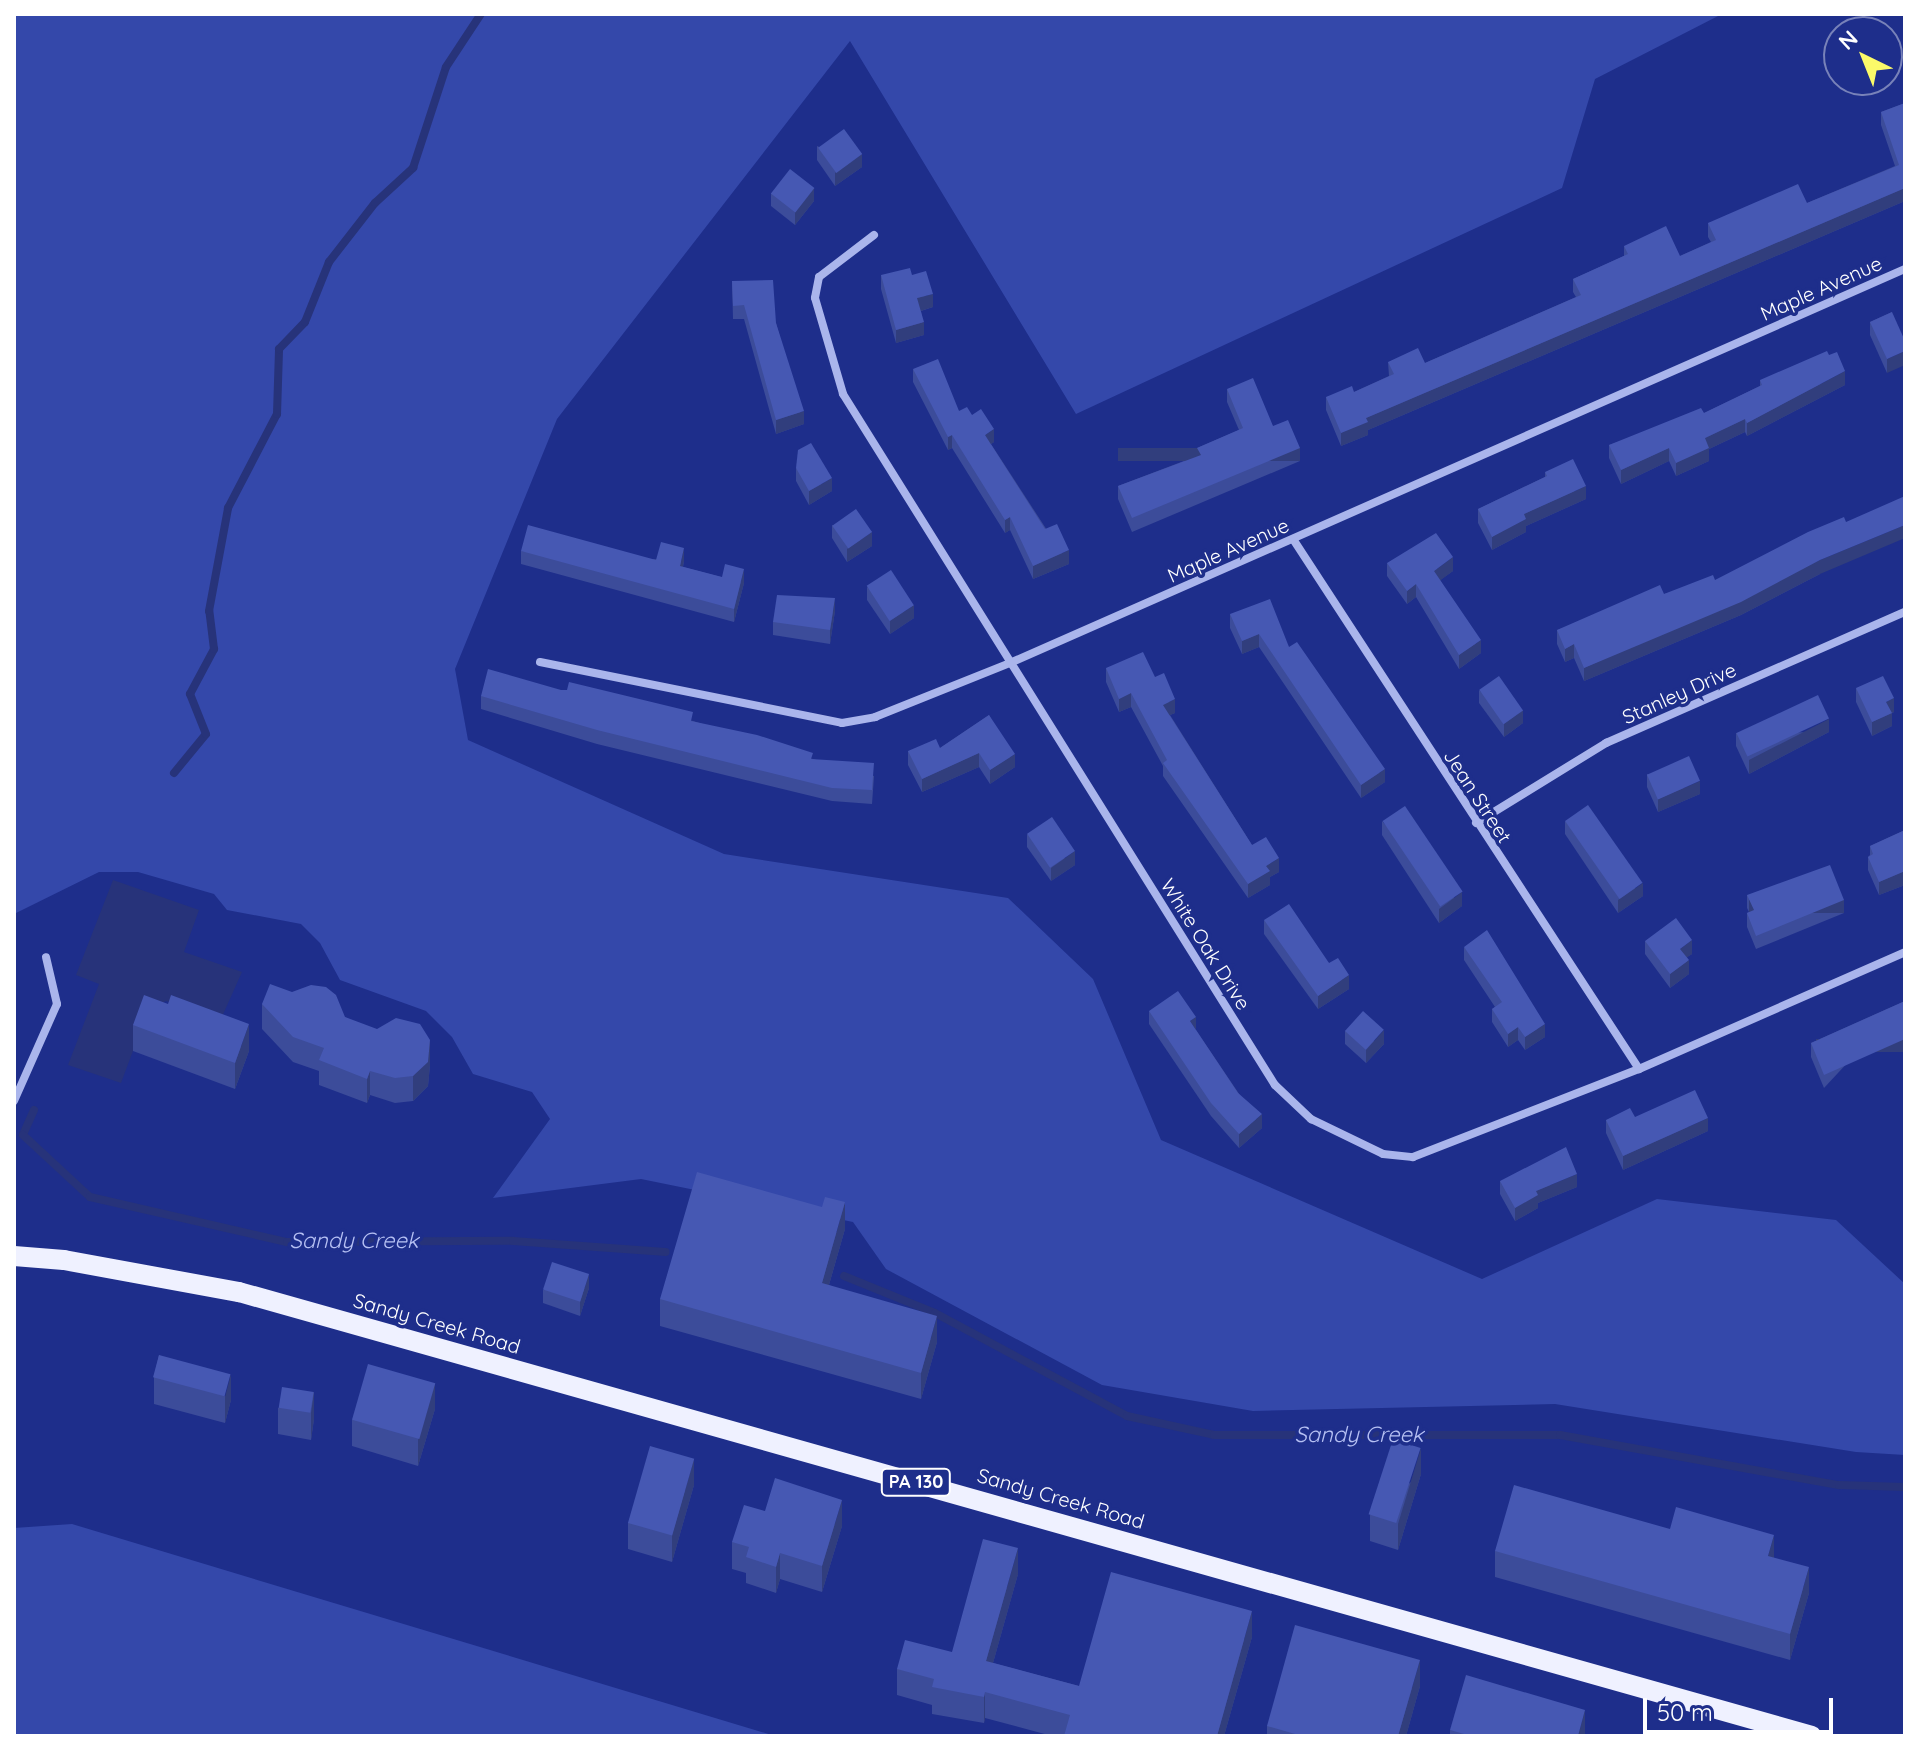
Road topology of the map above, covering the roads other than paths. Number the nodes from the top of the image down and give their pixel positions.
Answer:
1 (874, 235) dead end
2 (1905, 269) edge
3 (1293, 539) junction
4 (1905, 612) edge
5 (540, 662) dead end
6 (1010, 663) junction
7 (1476, 823) junction
8 (1905, 952) edge
9 (46, 957) dead end
10 (1639, 1069) junction
11 (14, 1101) edge
12 (14, 1256) edge
13 (1812, 1736) edge

1 - 6 street, White Oak Drive
2 - 3 street, Maple Avenue
3 - 6 street, Maple Avenue
3 - 7 street, Jean Street
4 - 7 street, Stanley Drive
5 - 6 street, Maple Avenue
6 - 10 street, White Oak Drive
7 - 10 street, Jean Street
8 - 10 street, White Oak Drive
9 - 11 street
12 - 13 main road, Sandy Creek Road / PA 130

